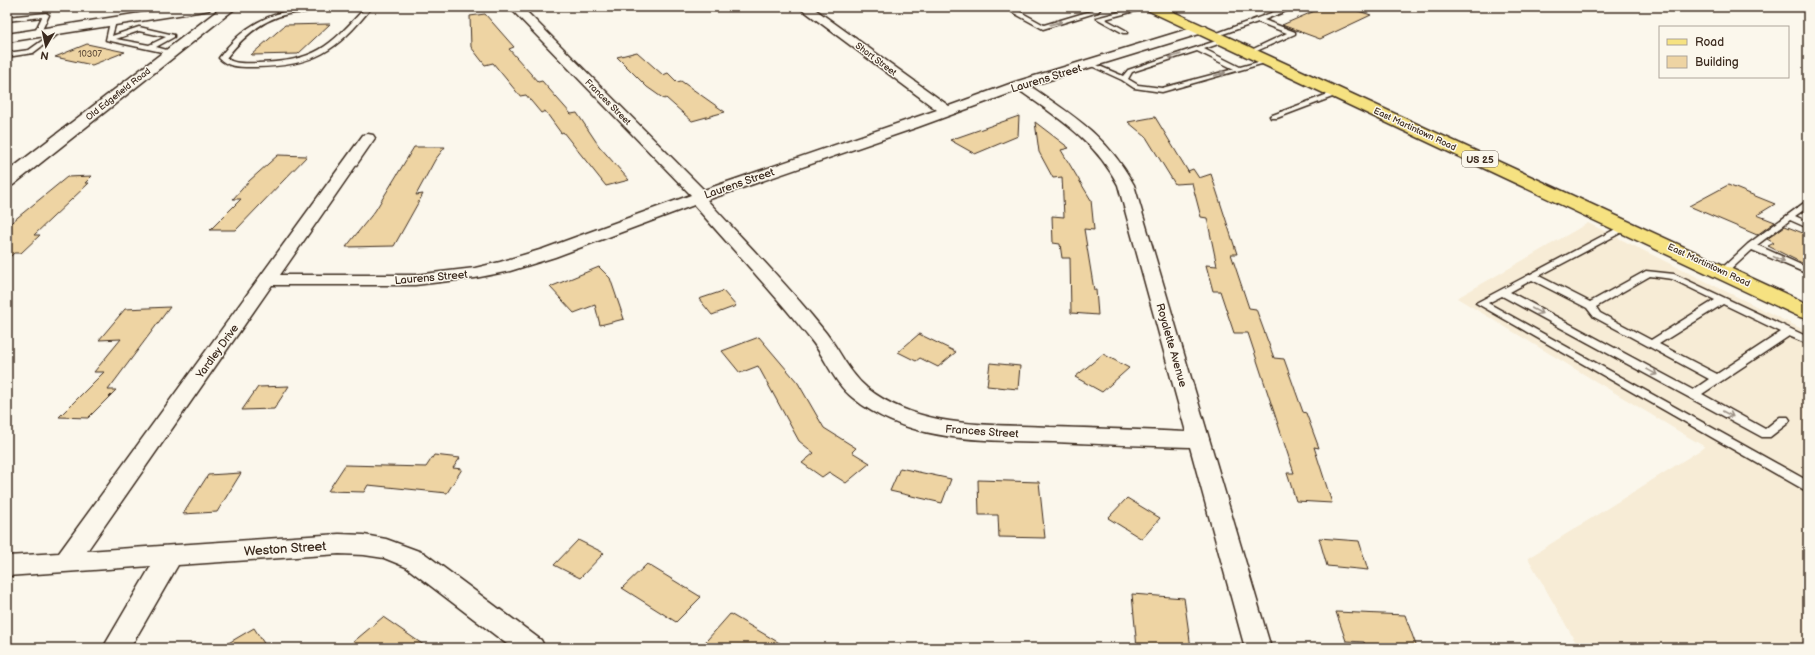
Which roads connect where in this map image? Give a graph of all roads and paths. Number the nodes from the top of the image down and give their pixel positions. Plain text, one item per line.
1 (204, 7) edge
2 (230, 7) edge
3 (318, 7) edge
4 (369, 7) edge
5 (519, 7) edge
6 (805, 7) edge
7 (1016, 7) edge
8 (1096, 7) edge
9 (1147, 7) edge
10 (1152, 7) edge
11 (1293, 7) edge
12 (167, 10) edge
13 (7, 19) edge
14 (1258, 20) junction
15 (112, 22) junction
16 (59, 31) junction
17 (1125, 32) dead end
18 (37, 34) junction
19 (1214, 35) junction
20 (7, 38) edge
21 (108, 39) junction
22 (130, 39) dead end
23 (122, 42) junction
24 (142, 42) dead end
25 (135, 45) junction
26 (149, 48) junction
27 (1198, 49) junction
28 (171, 52) junction
29 (1250, 52) junction
30 (7, 55) edge
31 (1269, 61) junction
32 (1090, 64) junction
33 (1240, 69) junction
34 (1124, 79) junction
35 (1020, 85) junction
36 (1339, 93) junction
37 (947, 111) junction
38 (1274, 116) dead end
39 (368, 138) dead end
40 (23, 169) junction
41 (7, 170) edge
42 (7, 181) edge
43 (698, 197) junction
44 (1808, 203) edge
45 (1789, 217) junction
46 (1806, 225) edge
47 (1625, 226) junction
48 (1751, 246) junction
49 (1808, 271) edge
50 (1723, 272) junction
51 (1532, 276) junction
52 (268, 280) junction
53 (1503, 292) junction
54 (1723, 300) junction
55 (1590, 306) junction
56 (1808, 312) edge
57 (1788, 332) junction
58 (1808, 341) edge
59 (1651, 344) junction
60 (1717, 379) junction
61 (1693, 395) junction
62 (1784, 420) dead end
63 (1200, 440) junction
64 (1808, 487) edge
65 (170, 556) junction
66 (65, 563) junction
67 (7, 566) edge
68 (116, 648) edge
69 (532, 648) edge
70 (1258, 648) edge

1 - 12 street
2 - 28 street, Old Edgefield Road
3 - 4 lane
5 - 43 street, Frances Street
6 - 37 street, Short Street
7 -> 8 lane
9 - 17 lane
10 - 19 main road, East Martintown Road / US 25
11 - 14 lane
12 - 15 street
13 - 18 lane
14 - 19 lane
14 - 29 lane
15 - 16 street
15 - 21 lane
16 - 18 street
16 - 30 lane
18 - 20 street
19 - 27 lane
19 - 29 main road, East Martintown Road / US 25
19 - 32 street, Laurens Street
21 - 23 lane
21 - 26 lane
22 - 23 lane
23 - 25 lane
24 - 25 lane
25 - 26 lane
26 - 28 lane
27 - 33 lane
27 -> 34 lane
28 - 40 street, Old Edgefield Road
29 - 31 main road, East Martintown Road / US 25
31 - 33 lane
31 - 36 main road, East Martintown Road / US 25
32 - 34 lane
32 - 35 street, Laurens Street
34 -> 33 lane
35 - 37 street, Laurens Street
35 - 63 street, Royalette Avenue
36 - 38 lane
36 - 47 main road, East Martintown Road / US 25
37 - 43 street, Laurens Street
39 - 52 street, Yardley Drive
40 - 41 lane
40 - 42 street, Old Edgefield Road
43 - 52 street, Laurens Street
43 - 63 street, Frances Street
44 - 45 lane
45 - 46 lane
45 - 48 lane
47 - 50 main road, East Martintown Road / US 25
47 - 51 lane
48 -> 49 lane
48 - 50 lane
50 - 56 main road, East Martintown Road / US 25
51 - 53 lane
51 - 55 lane
52 - 66 street, Yardley Drive
53 -> 61 lane
53 - 64 lane
54 - 55 lane
54 - 57 lane
54 - 59 lane
55 - 59 lane
57 - 58 lane
57 - 60 lane
59 - 60 lane
60 - 61 lane
61 -> 62 lane
63 - 70 street, Royalette Avenue
65 - 66 street, Weston Street
65 - 68 street
65 - 69 street, Weston Street
66 - 67 street, Weston Street

